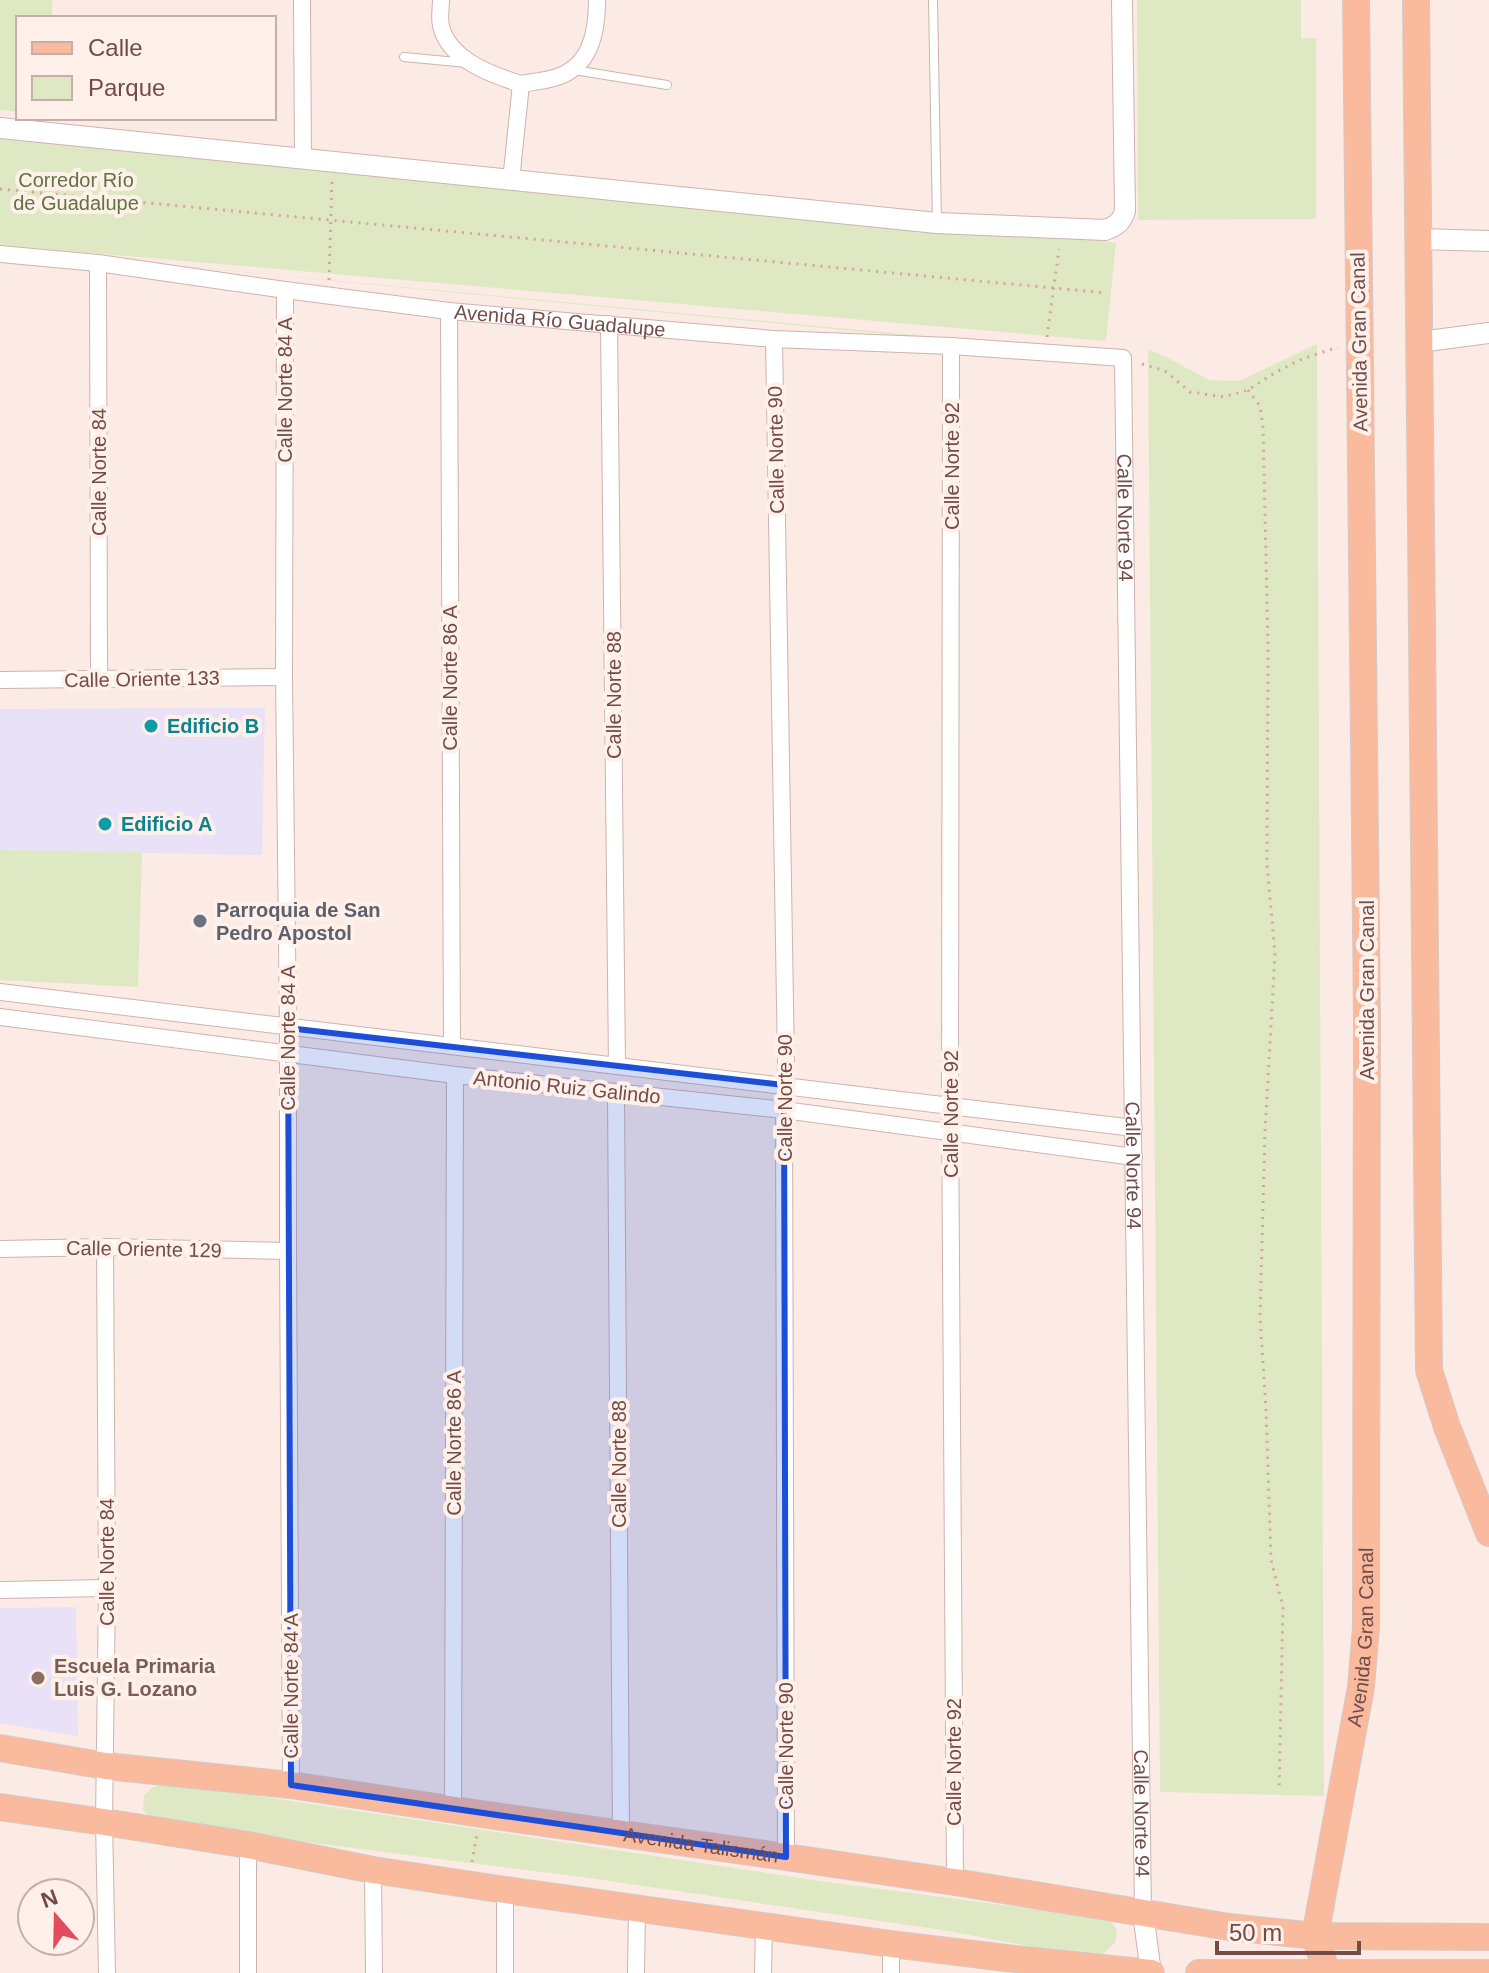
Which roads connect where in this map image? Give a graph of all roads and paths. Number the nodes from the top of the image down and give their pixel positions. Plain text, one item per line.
1 (302, 0) edge
2 (441, 0) edge
3 (597, 0) edge
4 (933, 0) edge
5 (1122, 0) edge
6 (1356, 0) edge
7 (1416, 0) edge
8 (404, 57) dead end
9 (472, 64) junction
10 (573, 70) junction
11 (521, 84) junction
12 (667, 85) dead end
13 (0, 128) edge
14 (303, 160) junction
15 (333, 162) junction
16 (511, 181) junction
17 (0, 189) edge
18 (331, 220) junction
19 (937, 223) junction
20 (1061, 230) junction
21 (1418, 239) junction
22 (1489, 241) edge
23 (0, 254) edge
24 (98, 263) junction
25 (1054, 288) junction
26 (285, 290) junction
27 (1106, 293) dead end
28 (329, 296) junction
29 (449, 311) junction
30 (609, 324) junction
31 (1489, 333) edge
32 (774, 339) junction
33 (1420, 342) junction
34 (1358, 343) junction
35 (951, 346) junction
36 (1044, 352) junction
37 (1123, 358) junction
38 (1248, 390) junction
39 (284, 677) junction
40 (0, 680) edge
41 (99, 680) junction
42 (0, 992) edge
43 (0, 1017) edge
44 (288, 1028) junction
45 (452, 1046) junction
46 (288, 1054) junction
47 (617, 1066) junction
48 (455, 1075) junction
49 (784, 1085) junction
50 (616, 1093) junction
51 (950, 1107) junction
52 (784, 1110) junction
53 (1134, 1128) junction
54 (950, 1131) junction
55 (1134, 1157) junction
56 (105, 1247) junction
57 (0, 1249) edge
58 (288, 1251) junction
59 (1489, 1533) edge
60 (107, 1588) junction
61 (0, 1590) edge
62 (0, 1748) edge
63 (106, 1766) junction
64 (291, 1785) junction
65 (1279, 1790) dead end
66 (0, 1807) edge
67 (453, 1810) junction
68 (481, 1814) junction
69 (104, 1822) junction
70 (621, 1835) junction
71 (248, 1845) junction
72 (786, 1857) junction
73 (373, 1870) junction
74 (955, 1882) junction
75 (468, 1883) junction
76 (505, 1890) junction
77 (637, 1908) junction
78 (1143, 1913) junction
79 (764, 1927) junction
80 (1315, 1936) junction
81 (1489, 1937) edge
82 (891, 1944) junction
83 (1006, 1966) edge
84 (1403, 1972) edge
85 (107, 1973) edge
86 (248, 1973) edge
87 (374, 1973) edge
88 (505, 1973) edge
89 (636, 1973) edge
90 (763, 1973) edge
91 (891, 1973) edge
92 (1151, 1973) edge
93 (1199, 1973) edge
94 (1326, 1973) edge
95 (1489, 1973) edge

1 - 14 street
2 - 9 street
3 - 10 street
4 - 19 lane
5 - 20 street
6 - 34 main road, Avenida Gran Canal
7 - 21 main road
8 - 9 lane
9 - 11 street
10 - 11 street
10 - 12 lane
11 - 16 street
13 - 14 street
14 - 15 street
15 - 16 street
15 - 18 path
16 - 19 street
17 - 18 path
18 - 25 path
18 - 28 path
19 - 20 street
20 - 25 path
21 - 22 street
21 - 33 main road
23 - 24 street, Avenida Río Guadalupe
24 - 26 street, Avenida Río Guadalupe
24 - 41 street, Calle Norte 84
25 - 27 path
25 - 36 path
26 - 28 street, Avenida Río Guadalupe
26 - 39 street, Calle Norte 84 A
28 - 29 street, Avenida Río Guadalupe
29 - 30 street, Avenida Río Guadalupe
29 - 45 street, Calle Norte 86 A
30 - 32 street, Avenida Río Guadalupe
30 - 47 street, Calle Norte 88
31 - 33 street
32 - 35 street, Avenida Río Guadalupe
32 - 49 street, Calle Norte 90
33 - 59 main road
34 - 38 path
34 - 80 main road, Avenida Gran Canal
35 - 36 street, Avenida Río Guadalupe
35 - 51 street, Calle Norte 92
36 - 37 street, Avenida Río Guadalupe
37 - 38 path
37 - 53 street, Calle Norte 94
38 - 65 path
39 - 41 street, Calle Oriente 133
39 - 44 street, Calle Norte 84 A
40 - 41 street, Calle Oriente 133
42 - 44 street, Antonio Ruiz Galindo
43 - 46 street, Antonio Ruiz Galindo
44 - 45 street, Antonio Ruiz Galindo
44 - 46 street, Calle Norte 84 A
45 - 47 street, Antonio Ruiz Galindo
46 - 48 street, Antonio Ruiz Galindo
46 - 58 street, Calle Norte 84 A
47 - 49 street, Antonio Ruiz Galindo
48 - 50 street, Antonio Ruiz Galindo
48 - 67 street, Calle Norte 86 A
49 - 51 street, Antonio Ruiz Galindo
49 - 52 street, Calle Norte 90
50 - 52 street, Antonio Ruiz Galindo
50 - 70 street, Calle Norte 88
51 - 53 street, Antonio Ruiz Galindo
51 - 54 street, Calle Norte 92
52 - 54 street, Antonio Ruiz Galindo
52 - 72 street, Calle Norte 90
53 - 55 street, Calle Norte 94
54 - 55 street, Antonio Ruiz Galindo
54 - 74 street, Calle Norte 92
55 - 78 street, Calle Norte 94
56 - 57 street, Calle Oriente 129
56 - 58 street, Calle Oriente 129
56 - 60 street, Calle Norte 84
58 - 64 street, Calle Norte 84 A
60 - 61 street
60 - 63 street, Calle Norte 84
62 - 63 main road, Avenida Talismán
63 - 64 main road, Avenida Talismán
63 - 69 street, Calle Norte 84
64 - 67 main road, Avenida Talismán
66 - 69 main road
67 - 68 main road, Avenida Talismán
68 - 70 main road, Avenida Talismán
68 - 75 path
69 - 71 main road
69 - 85 street, Calle Norte 84
70 - 72 main road, Avenida Talismán
71 - 73 main road
71 - 86 street
72 - 74 main road, Avenida Talismán
73 - 75 main road
73 - 87 street
74 - 78 main road, Avenida Talismán
75 - 76 main road
76 - 77 main road
76 - 88 street
77 - 79 main road
77 - 89 street
78 - 80 main road, Avenida Talismán
78 - 92 street, Calle Norte 94
79 - 82 main road
79 - 90 street
80 - 81 main road, Avenida Talismán
80 - 94 main road, Avenida Gran Canal
82 - 83 main road
82 - 91 street
83 - 92 main road
84 - 94 main road
84 - 95 main road
93 - 94 main road

